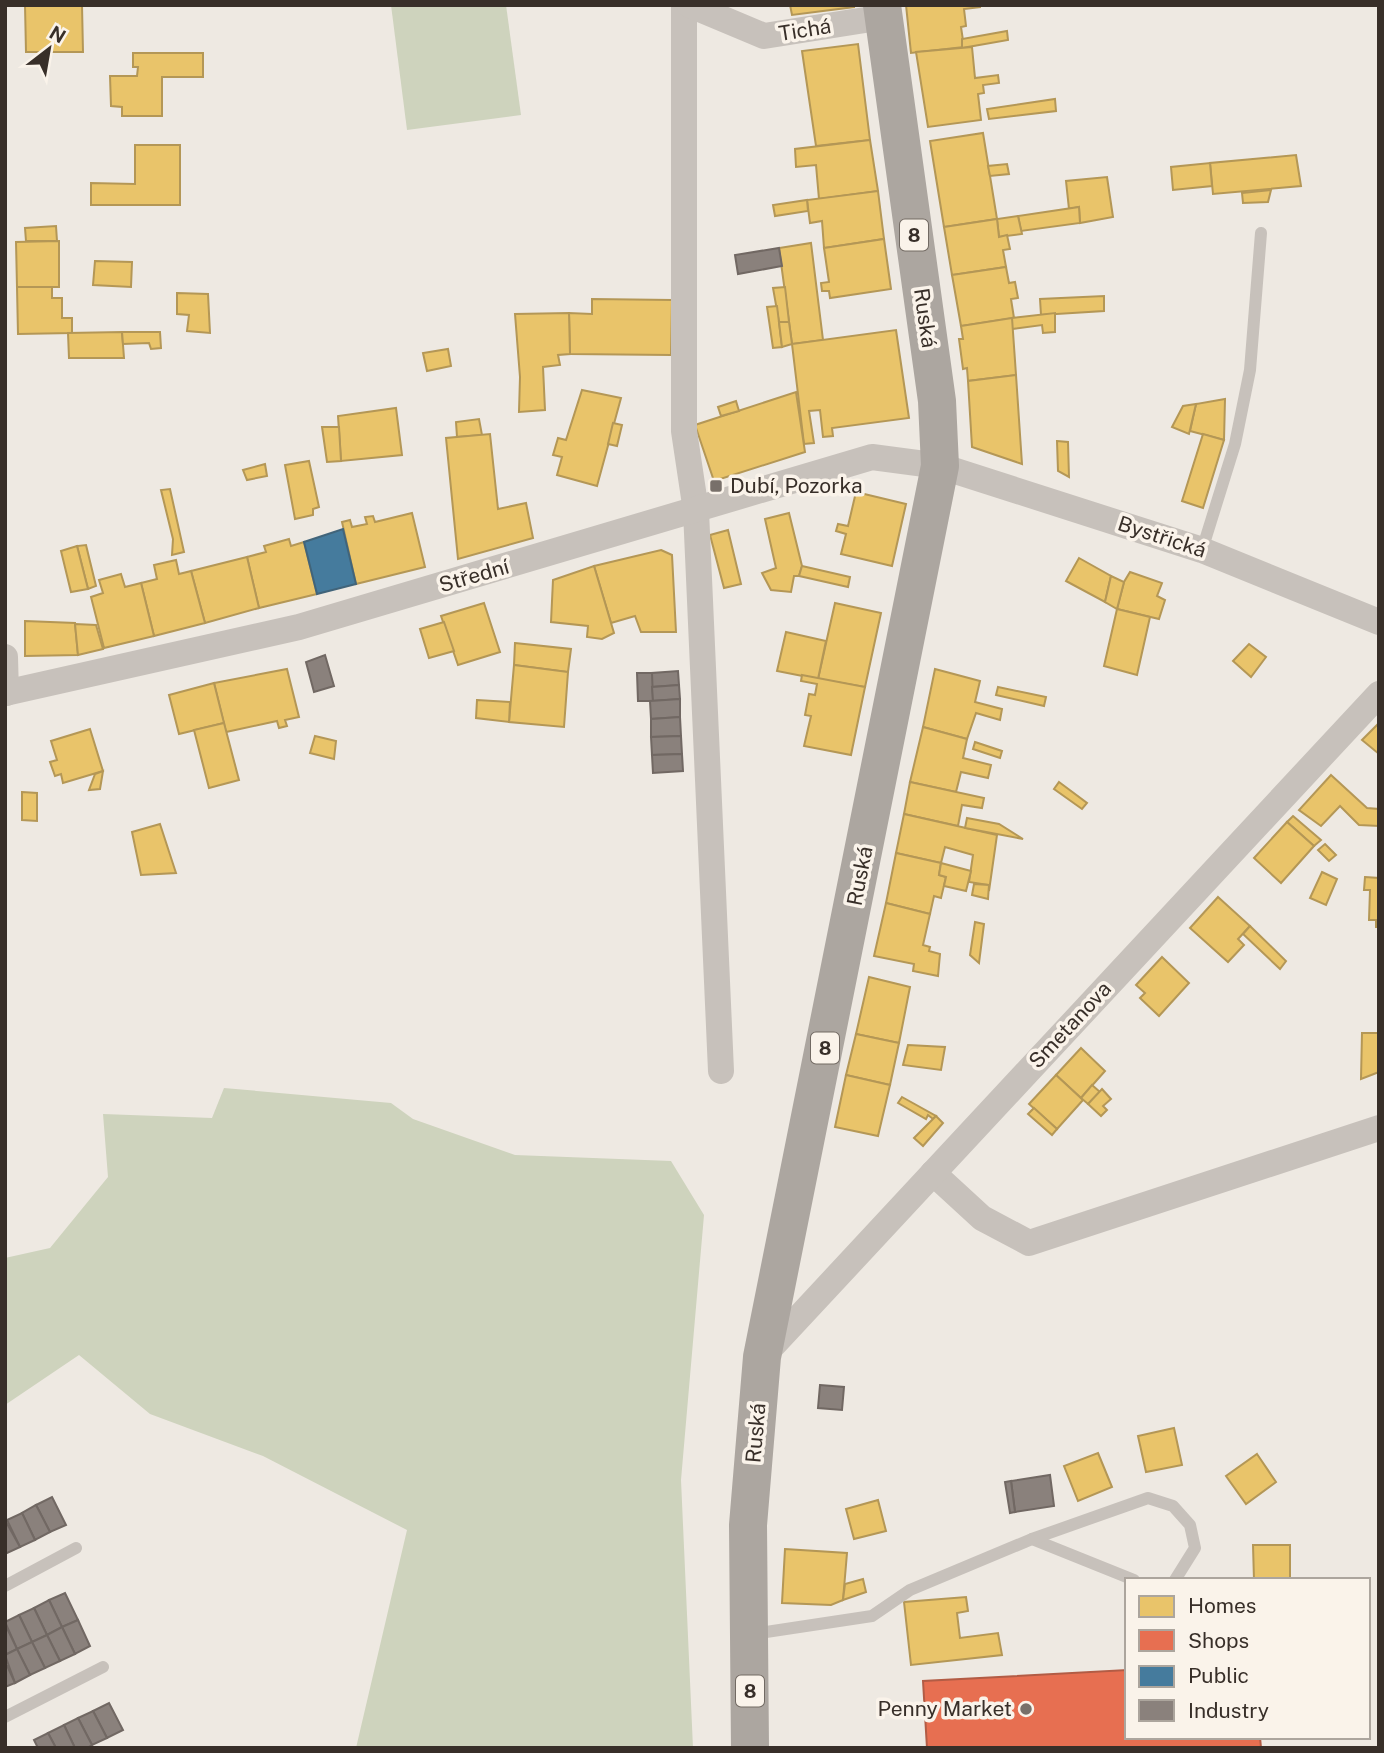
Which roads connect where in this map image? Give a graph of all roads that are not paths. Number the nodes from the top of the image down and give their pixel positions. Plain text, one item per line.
1 (684, 5) edge
2 (690, 5) edge
3 (883, 11) edge
4 (1261, 233) dead end
5 (940, 466) junction
6 (696, 511) junction
7 (1202, 550) junction
8 (1379, 622) edge
9 (5, 657) edge
10 (6, 693) edge
11 (1379, 694) edge
12 (721, 1071) dead end
13 (1379, 1128) edge
14 (933, 1173) junction
15 (762, 1357) junction
16 (1032, 1539) junction
17 (76, 1548) dead end
18 (1129, 1578) edge
19 (1176, 1578) edge
20 (5, 1586) edge
21 (749, 1635) junction
22 (103, 1667) dead end
23 (5, 1717) edge
24 (750, 1748) edge

1 - 6 street
2 - 3 street, Tichá
3 - 5 main road, Ruská / 8
4 - 7 lane
5 - 6 street, Střední
5 - 7 street, Bystřická
5 - 15 main road, Ruská / 8
6 - 10 street, Střední
6 - 12 street
7 - 8 street, Bystřická
9 - 10 street
11 - 14 street, Smetanova
13 - 14 street
14 - 15 street, Smetanova
15 - 21 main road, Ruská / 8
16 - 18 lane
16 - 19 lane
16 - 21 lane
17 - 20 lane
21 - 24 main road, Ruská / 8
22 - 23 lane

